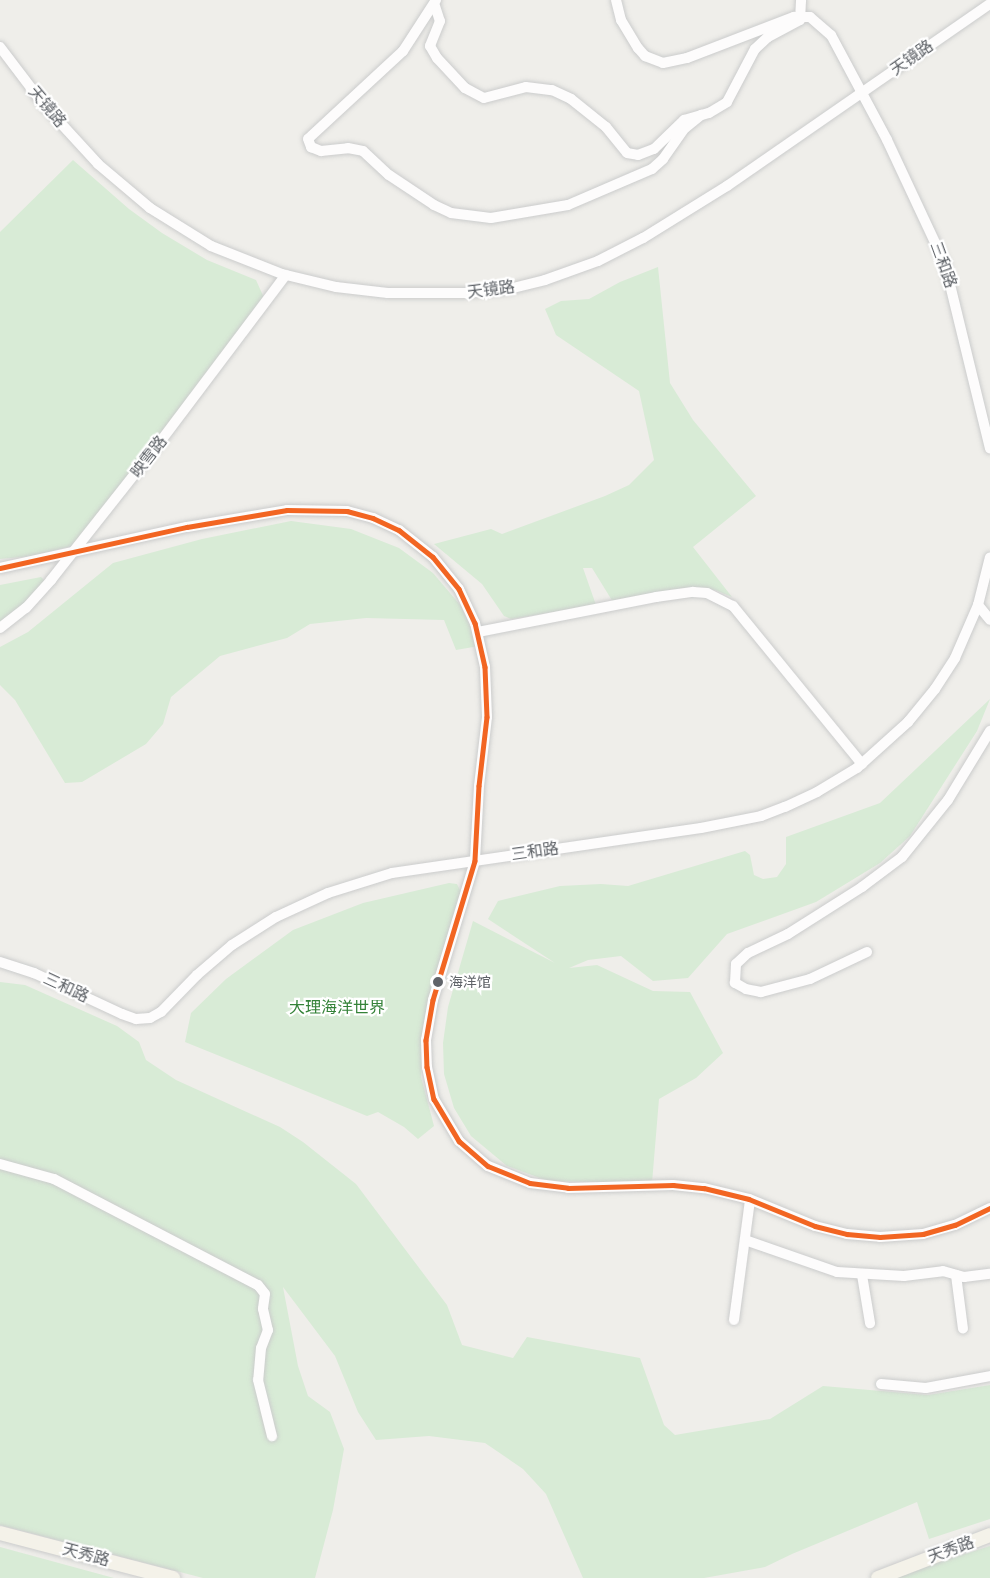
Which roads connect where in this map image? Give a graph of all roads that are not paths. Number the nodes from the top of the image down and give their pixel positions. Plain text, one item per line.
1 (616, 0) edge
2 (801, 0) edge
3 (435, 3) edge
4 (990, 4) edge
5 (802, 16) junction
6 (0, 47) edge
7 (861, 93) junction
8 (701, 115) junction
9 (286, 275) junction
10 (990, 449) edge
11 (71, 554) junction
12 (990, 556) edge
13 (0, 568) edge
14 (978, 605) junction
15 (990, 620) edge
16 (0, 628) edge
17 (478, 632) junction
18 (990, 731) edge
19 (862, 764) junction
20 (476, 861) junction
21 (867, 952) dead end
22 (0, 962) edge
23 (0, 1164) edge
24 (750, 1200) junction
25 (990, 1208) edge
26 (745, 1240) junction
27 (990, 1274) edge
28 (862, 1275) junction
29 (956, 1275) junction
30 (734, 1320) dead end
31 (870, 1323) dead end
32 (963, 1329) dead end
33 (990, 1376) edge
34 (881, 1384) dead end
35 (272, 1436) dead end
36 (0, 1533) edge
37 (990, 1535) edge
38 (173, 1578) edge
39 (878, 1578) edge

1 - 5 street
2 - 5 street
3 - 8 street
3 - 8 street
4 - 7 street, 天镜路
5 - 7 street, 三和路
5 - 8 street
6 - 9 street, 天镜路
7 - 9 street, 天镜路
7 - 10 street, 三和路
9 - 11 street, 映雪路
11 - 13 street
11 - 16 street, 映雪路
11 - 17 street
12 - 14 street, 三和路
14 - 15 street
14 - 19 street, 三和路
17 - 19 street
17 - 20 street
18 - 21 street
19 - 20 street, 三和路
20 - 22 street, 三和路
20 - 24 street
23 - 35 street
24 - 25 street
24 - 26 street
26 - 28 street
26 - 30 street
27 - 29 street
28 - 29 street
28 - 31 street
29 - 32 street
33 - 34 street
36 - 38 main road, 天秀路
37 - 39 main road, 天秀路

